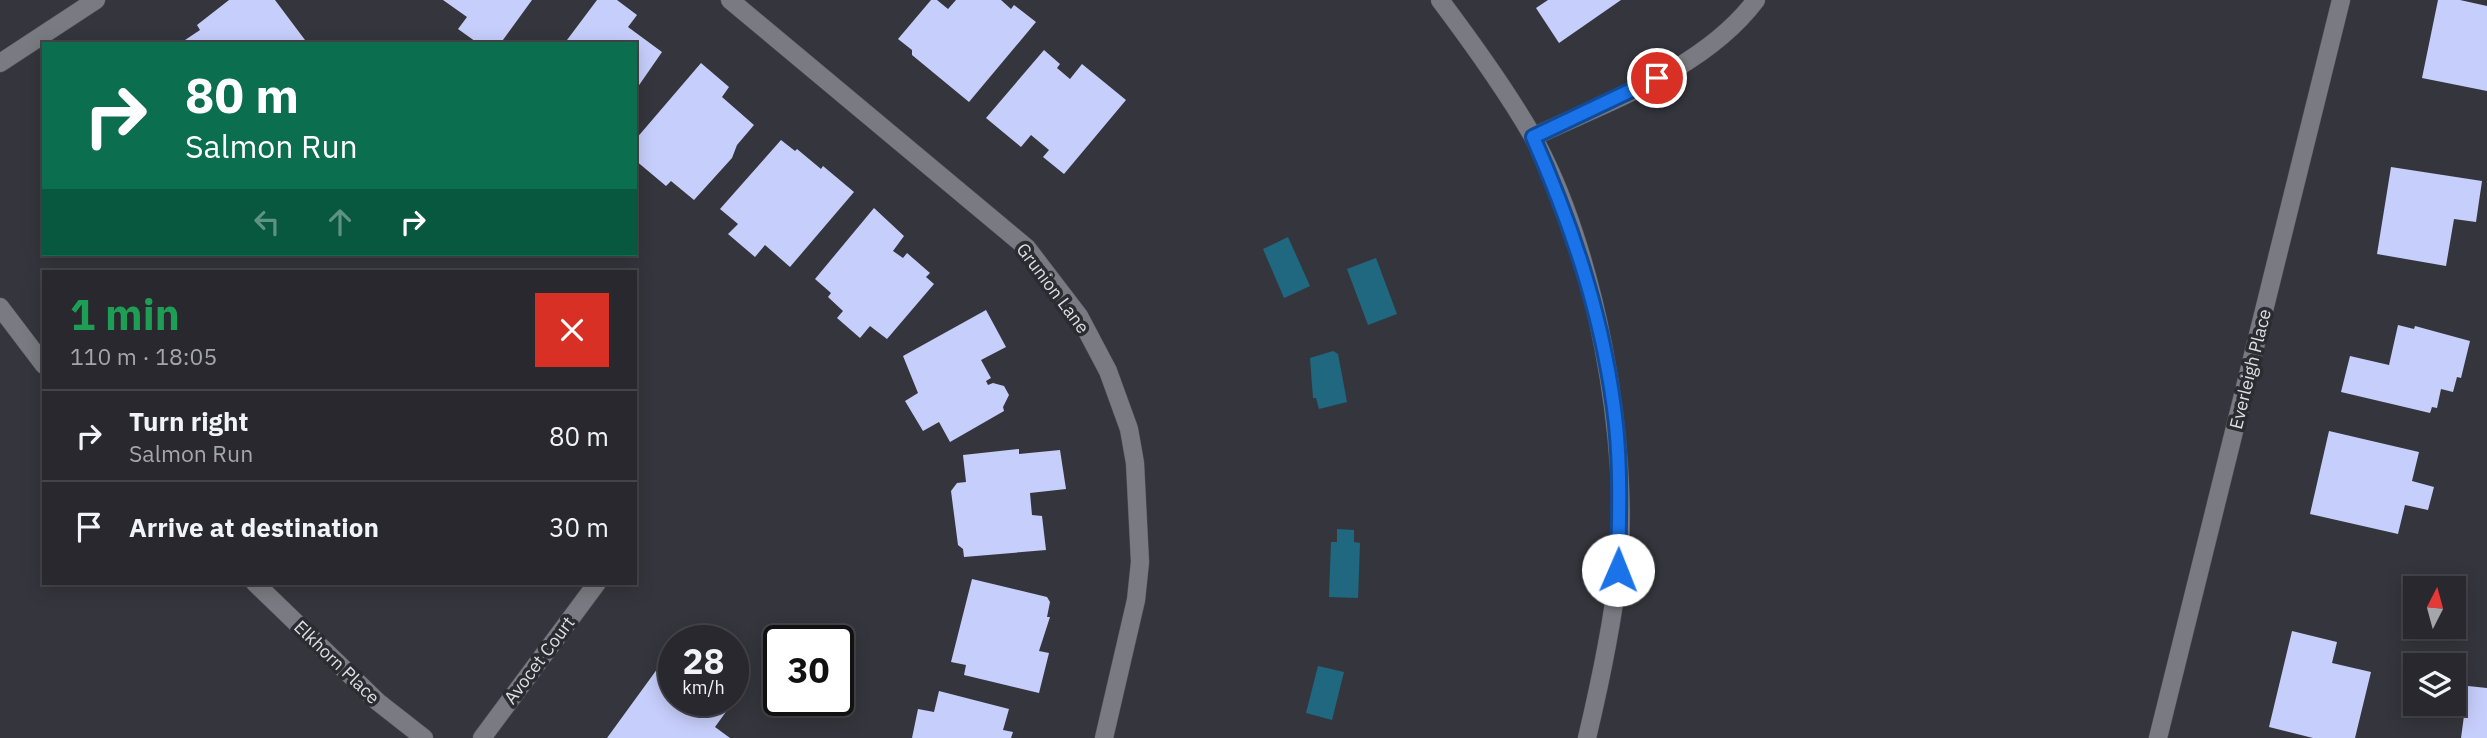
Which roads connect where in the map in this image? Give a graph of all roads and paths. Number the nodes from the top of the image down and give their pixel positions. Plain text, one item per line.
1 (96, 0) edge
2 (730, 0) edge
3 (1440, 0) edge
4 (1756, 0) edge
5 (2341, 0) edge
6 (0, 63) edge
7 (1533, 137) junction
8 (0, 307) edge
9 (42, 362) edge
10 (257, 585) edge
11 (596, 585) edge
12 (424, 738) edge
13 (482, 738) edge
14 (1104, 738) edge
15 (1587, 738) edge
16 (2158, 738) edge

1 - 6 street
2 - 14 street, Grunion Lane
3 - 7 street
4 - 7 street
5 - 16 street, Everleigh Place
7 - 15 street
8 - 9 street
10 - 12 street, Elkhorn Place
11 - 13 street, Avocet Court

